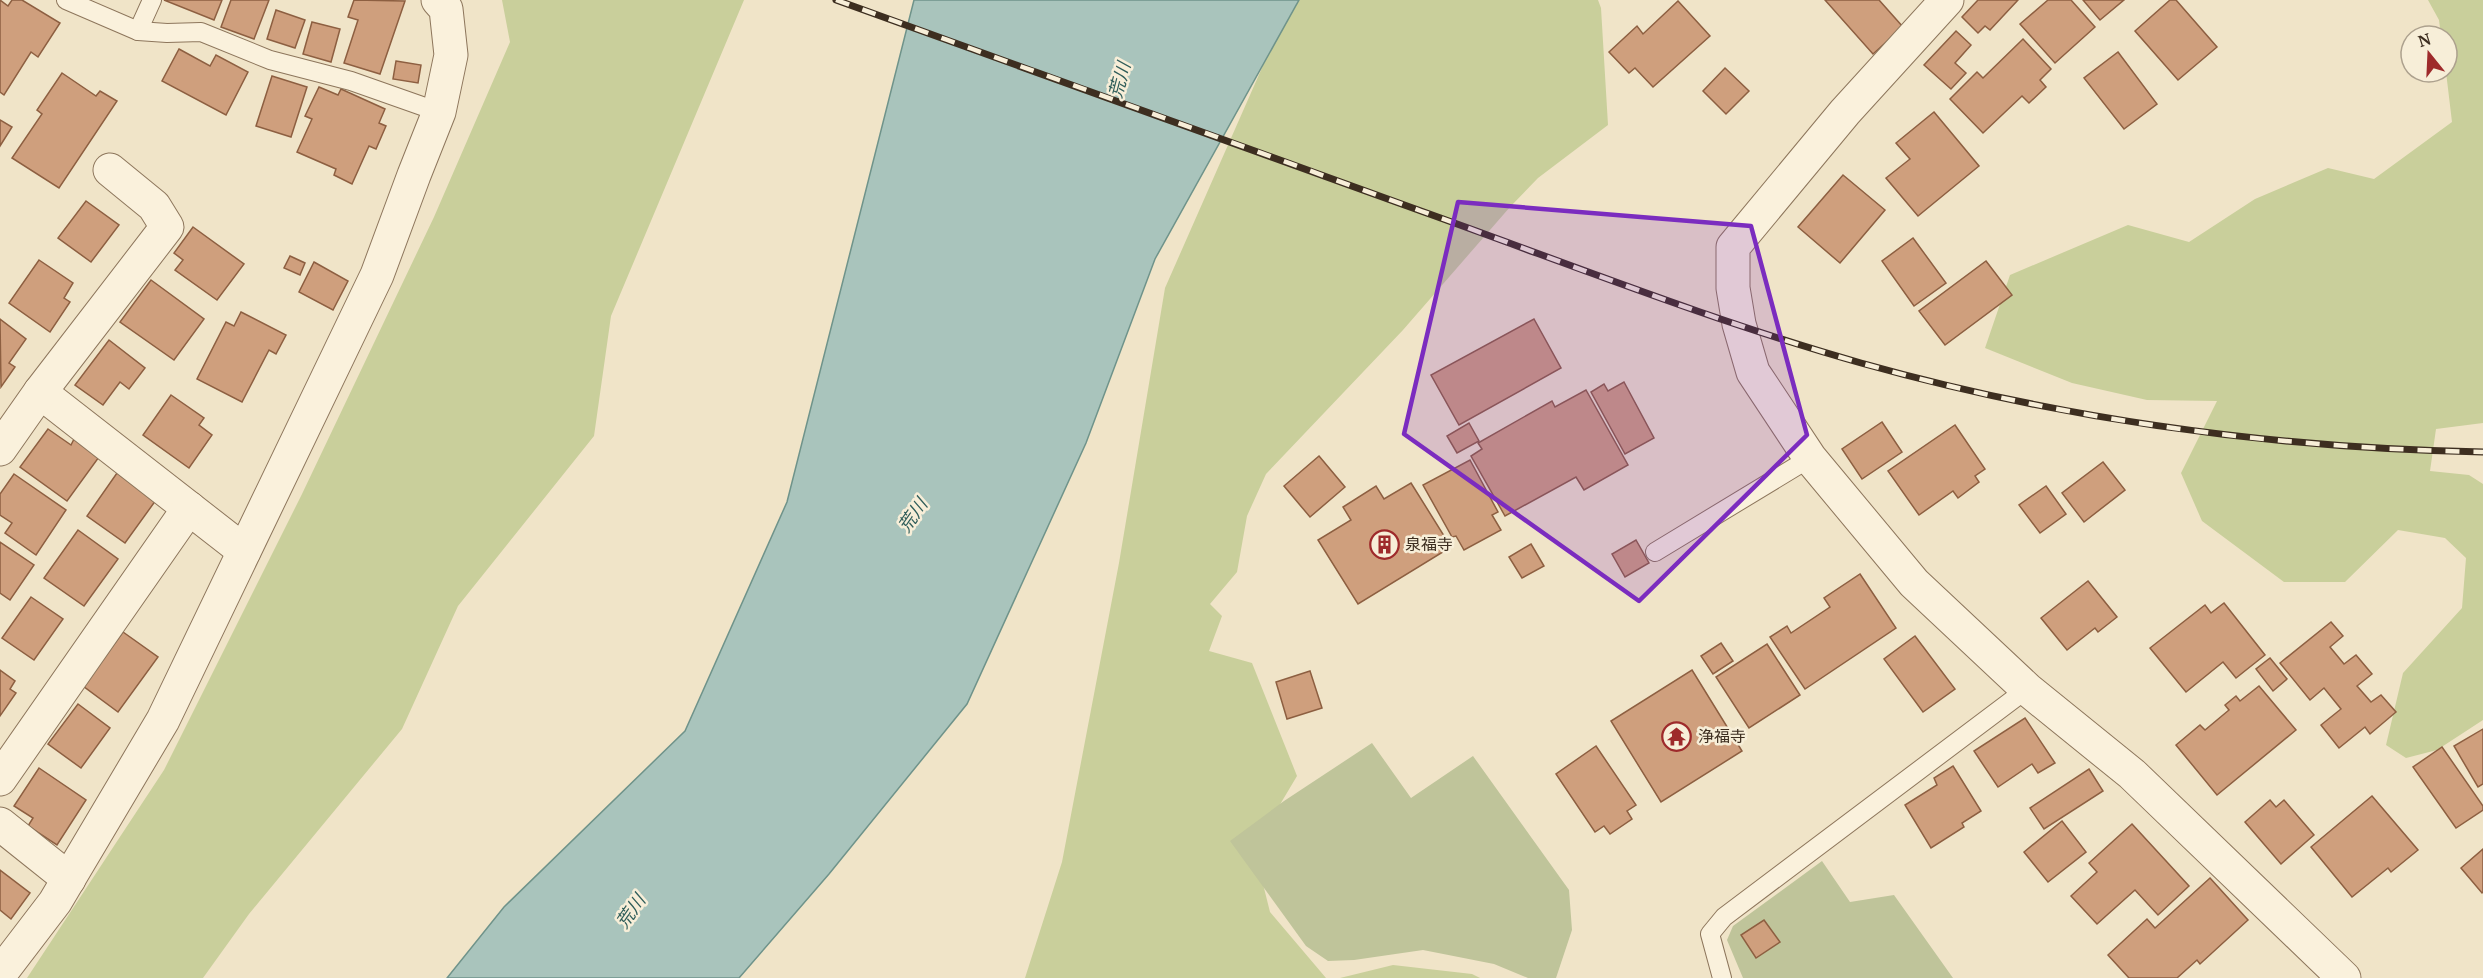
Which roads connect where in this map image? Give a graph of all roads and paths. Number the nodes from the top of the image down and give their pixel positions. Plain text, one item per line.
1 (66, 0) edge
2 (152, 0) edge
3 (438, 0) edge
4 (1947, 0) edge
5 (138, 30) junction
6 (439, 112) junction
7 (110, 170) dead end
8 (40, 392) junction
9 (0, 449) edge
10 (1810, 458) junction
11 (189, 508) junction
12 (244, 550) junction
13 (1655, 552) dead end
14 (2027, 689) junction
15 (0, 779) edge
16 (0, 824) edge
17 (69, 879) junction
18 (0, 974) edge
19 (1722, 978) edge
20 (2344, 978) edge

1 - 5 lane
2 - 5 lane
3 - 6 street
4 - 10 street
5 - 6 lane
6 - 12 street
7 - 8 street
8 - 9 street
8 - 11 street
10 - 13 lane
10 - 14 street
11 - 12 street
11 - 15 street
12 - 17 street
14 - 19 lane
14 - 20 street
16 - 17 street
17 - 18 street

